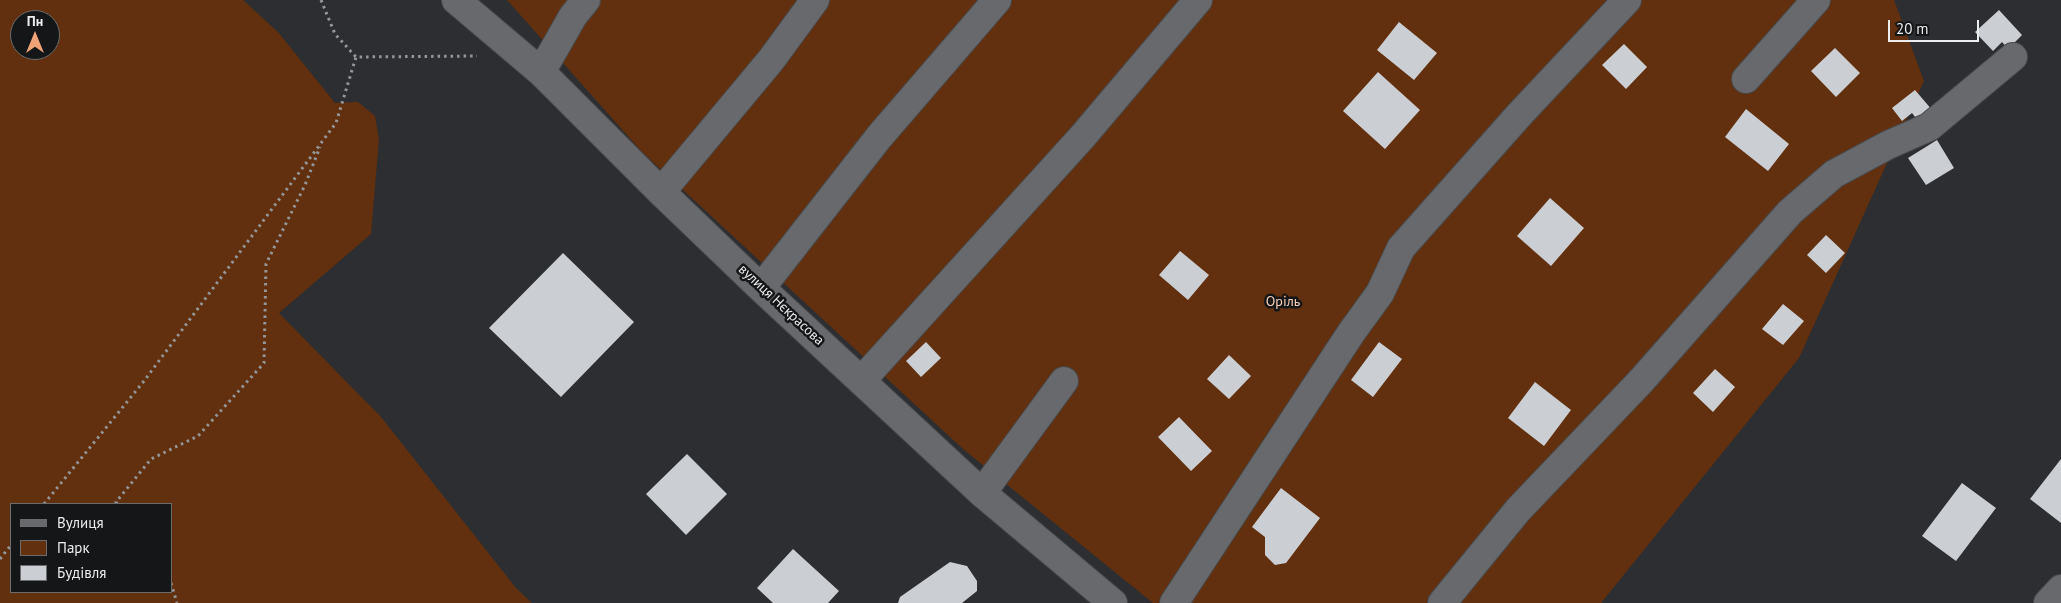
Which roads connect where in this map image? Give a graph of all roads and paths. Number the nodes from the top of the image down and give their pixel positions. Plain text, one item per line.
1 (322, 0) edge
2 (456, 0) edge
3 (586, 0) edge
4 (815, 0) edge
5 (997, 0) edge
6 (1198, 0) edge
7 (1627, 0) edge
8 (1816, 0) edge
9 (356, 57) junction
10 (2013, 57) dead end
11 (485, 58) dead end
12 (541, 72) junction
13 (1746, 79) dead end
14 (322, 141) junction
15 (662, 192) junction
16 (761, 288) junction
17 (861, 381) junction
18 (1064, 381) dead end
19 (982, 493) junction
20 (45, 503) edge
21 (117, 503) edge
22 (10, 546) edge
23 (0, 559) edge
24 (172, 586) edge
25 (2061, 590) edge
26 (177, 603) edge
27 (1113, 603) edge
28 (1174, 603) edge
29 (1442, 603) edge
30 (2048, 603) edge

1 - 9 path
2 - 12 street, вулиця Нєкрасова
3 - 12 street
4 - 15 street
5 - 16 street
6 - 17 street
7 - 28 street
8 - 13 street
9 - 11 path
9 - 14 path
10 - 29 street
12 - 15 street, вулиця Нєкрасова
14 - 20 path
14 - 21 path
15 - 16 street, вулиця Нєкрасова
16 - 17 street, вулиця Нєкрасова
17 - 19 street, вулиця Нєкрасова
18 - 19 street
19 - 27 street, вулиця Нєкрасова
22 - 23 path
24 - 26 path
25 - 30 street

